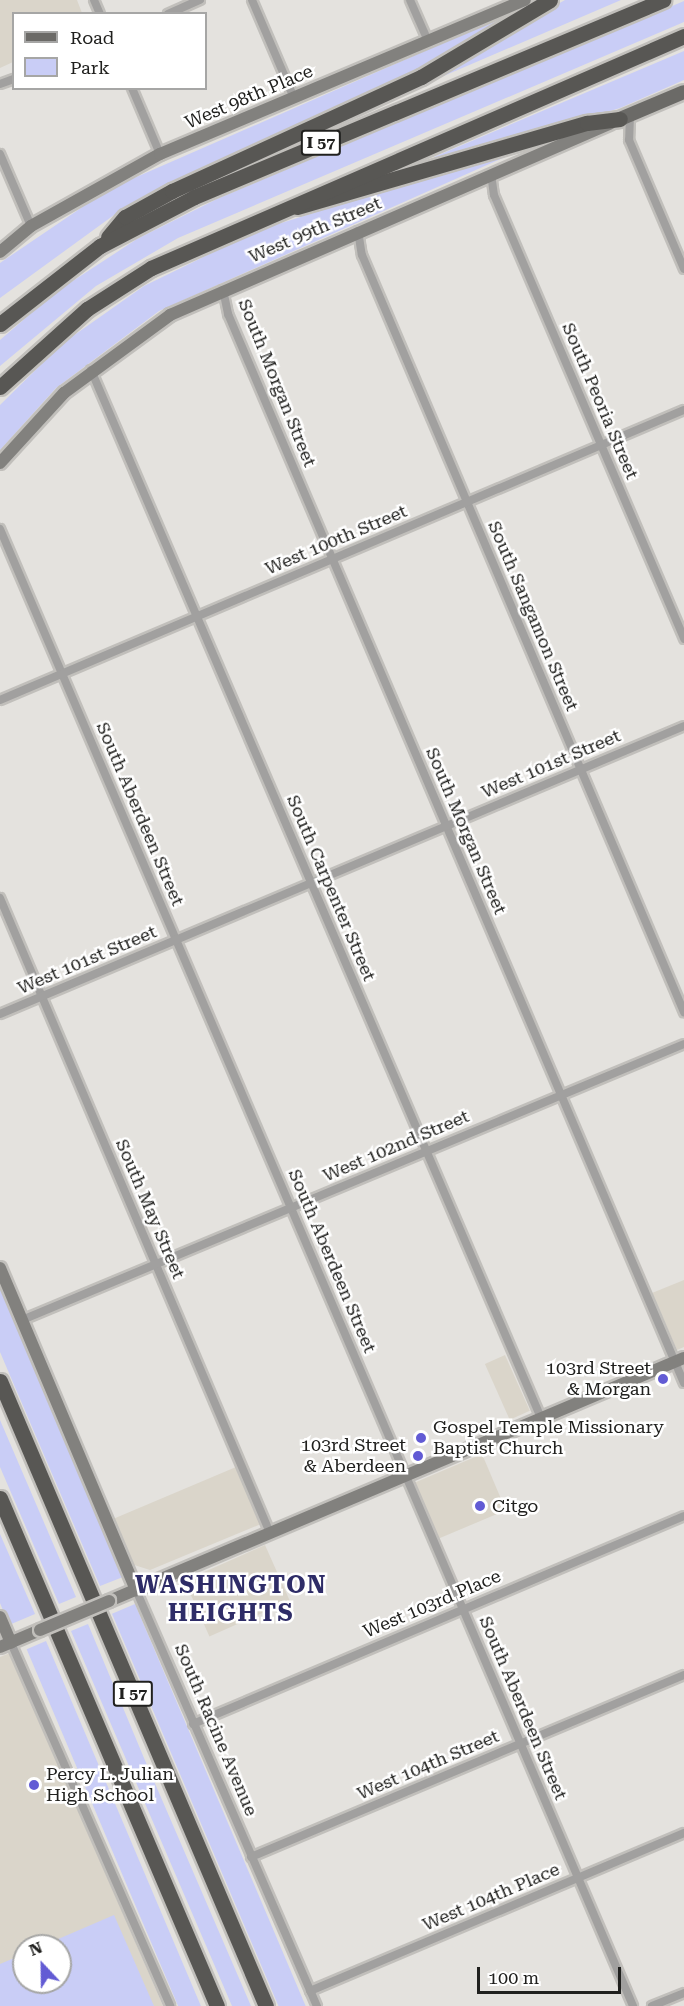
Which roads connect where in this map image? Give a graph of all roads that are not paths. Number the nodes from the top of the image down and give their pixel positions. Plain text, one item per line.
1 (200, 0) edge
2 (252, 0) edge
3 (410, 0) edge
4 (525, 0) edge
5 (550, 0) edge
6 (663, 0) edge
7 (173, 12) edge
8 (684, 36) edge
9 (428, 41) junction
10 (133, 90) edge
11 (684, 92) edge
12 (294, 98) junction
13 (625, 117) junction
14 (0, 154) edge
15 (160, 154) junction
16 (491, 174) junction
17 (268, 213) junction
18 (31, 226) junction
19 (358, 231) junction
20 (100, 246) junction
21 (0, 252) edge
22 (684, 269) edge
23 (223, 290) junction
24 (0, 324) edge
25 (91, 370) junction
26 (0, 387) edge
27 (684, 410) edge
28 (602, 445) junction
29 (0, 463) edge
30 (466, 503) junction
31 (0, 529) edge
32 (333, 560) junction
33 (198, 617) junction
34 (684, 639) edge
35 (62, 674) junction
36 (0, 700) edge
37 (684, 726) edge
38 (580, 770) junction
39 (447, 826) junction
40 (311, 883) junction
41 (0, 898) edge
42 (176, 940) junction
43 (42, 996) junction
44 (684, 1012) edge
45 (0, 1014) edge
46 (684, 1044) edge
47 (561, 1095) junction
48 (426, 1152) junction
49 (291, 1208) junction
50 (156, 1264) junction
51 (0, 1268) edge
52 (22, 1320) junction
53 (680, 1360) edge
54 (0, 1381) edge
55 (684, 1383) edge
56 (541, 1418) junction
57 (406, 1475) junction
58 (0, 1498) edge
59 (684, 1516) edge
60 (270, 1533) junction
61 (136, 1590) junction
62 (463, 1609) junction
63 (0, 1617) edge
64 (5, 1645) edge
65 (684, 1676) edge
66 (193, 1724) junction
67 (521, 1744) junction
68 (684, 1833) edge
69 (251, 1857) junction
70 (579, 1879) junction
71 (310, 1991) junction
72 (684, 1993) edge
73 (170, 2006) edge
74 (217, 2006) edge
75 (266, 2006) edge
76 (317, 2006) edge
77 (633, 2006) edge
78 (652, 2006) edge

1 - 7 street
2 - 12 street
3 - 9 street
4 - 9 street, West 98th Place
5 - 20 highway
6 - 20 highway, I 57
8 - 17 highway, I 57
9 - 12 street, West 98th Place
10 - 15 street
11 - 13 main road, West 99th Street
12 - 15 street, West 98th Place
13 - 16 street, West 99th Street
13 - 17 highway
13 - 22 street
14 - 18 street
15 - 18 street, West 98th Place
16 - 19 street, West 99th Street
16 - 28 street, South Peoria Street
17 - 26 highway, I 57
18 - 21 street, West 98th Place
19 - 23 street, West 99th Street
19 - 30 street, South Sangamon Street
20 - 24 highway, I 57
23 - 25 street, West 99th Street
23 - 32 street, South Morgan Street
25 - 29 street, West 99th Street
25 - 33 street, South Carpenter Street
27 - 28 street, West 100th Street
28 - 30 street, West 100th Street
28 - 34 street, South Peoria Street
30 - 32 street, West 100th Street
30 - 38 street, South Sangamon Street
31 - 35 street, South Aberdeen Street
32 - 33 street, West 100th Street
32 - 39 street, South Morgan Street
33 - 35 street, West 100th Street
33 - 40 street, South Carpenter Street
35 - 36 street, West 100th Street
35 - 42 street, South Aberdeen Street
37 - 38 street, West 101st Street
38 - 39 street, West 101st Street
38 - 44 street, South Sangamon Street
39 - 40 street, West 101st Street
39 - 47 street, South Morgan Street
40 - 42 street, West 101st Street
40 - 48 street, South Carpenter Street
41 - 43 street, South May Street
42 - 43 street, West 101st Street
42 - 49 street, South Aberdeen Street
43 - 45 street, West 101st Street
43 - 50 street, South May Street
46 - 47 street, West 102nd Street
47 - 48 street, West 102nd Street
47 - 53 street, South Morgan Street
48 - 49 street, West 102nd Street
48 - 56 street, South Carpenter Street
49 - 50 street, West 102nd Street
49 - 57 street, South Aberdeen Street
50 - 52 street, West 102nd Street
50 - 60 street, South May Street
51 - 52 street, South Racine Avenue
52 - 61 street, South Racine Avenue
53 - 55 street, South Morgan Street
53 - 56 street
54 - 75 highway, I 57
56 - 57 street
57 - 60 street
57 - 62 street, South Aberdeen Street
58 - 74 highway, I 57
59 - 62 street, West 103rd Place
60 - 61 street
61 - 64 street, bridge
61 - 66 street, South Racine Avenue
62 - 66 street, West 103rd Place
62 - 67 street, South Aberdeen Street
63 - 64 street
64 - 73 street
65 - 67 street, West 104th Street
66 - 69 street, South Racine Avenue
67 - 69 street, West 104th Street
67 - 70 street, South Aberdeen Street
68 - 70 street, West 104th Place
69 - 71 street, South Racine Avenue
70 - 71 street, West 104th Place
70 - 77 street, South Aberdeen Street
71 - 76 street, South Racine Avenue
72 - 78 street

